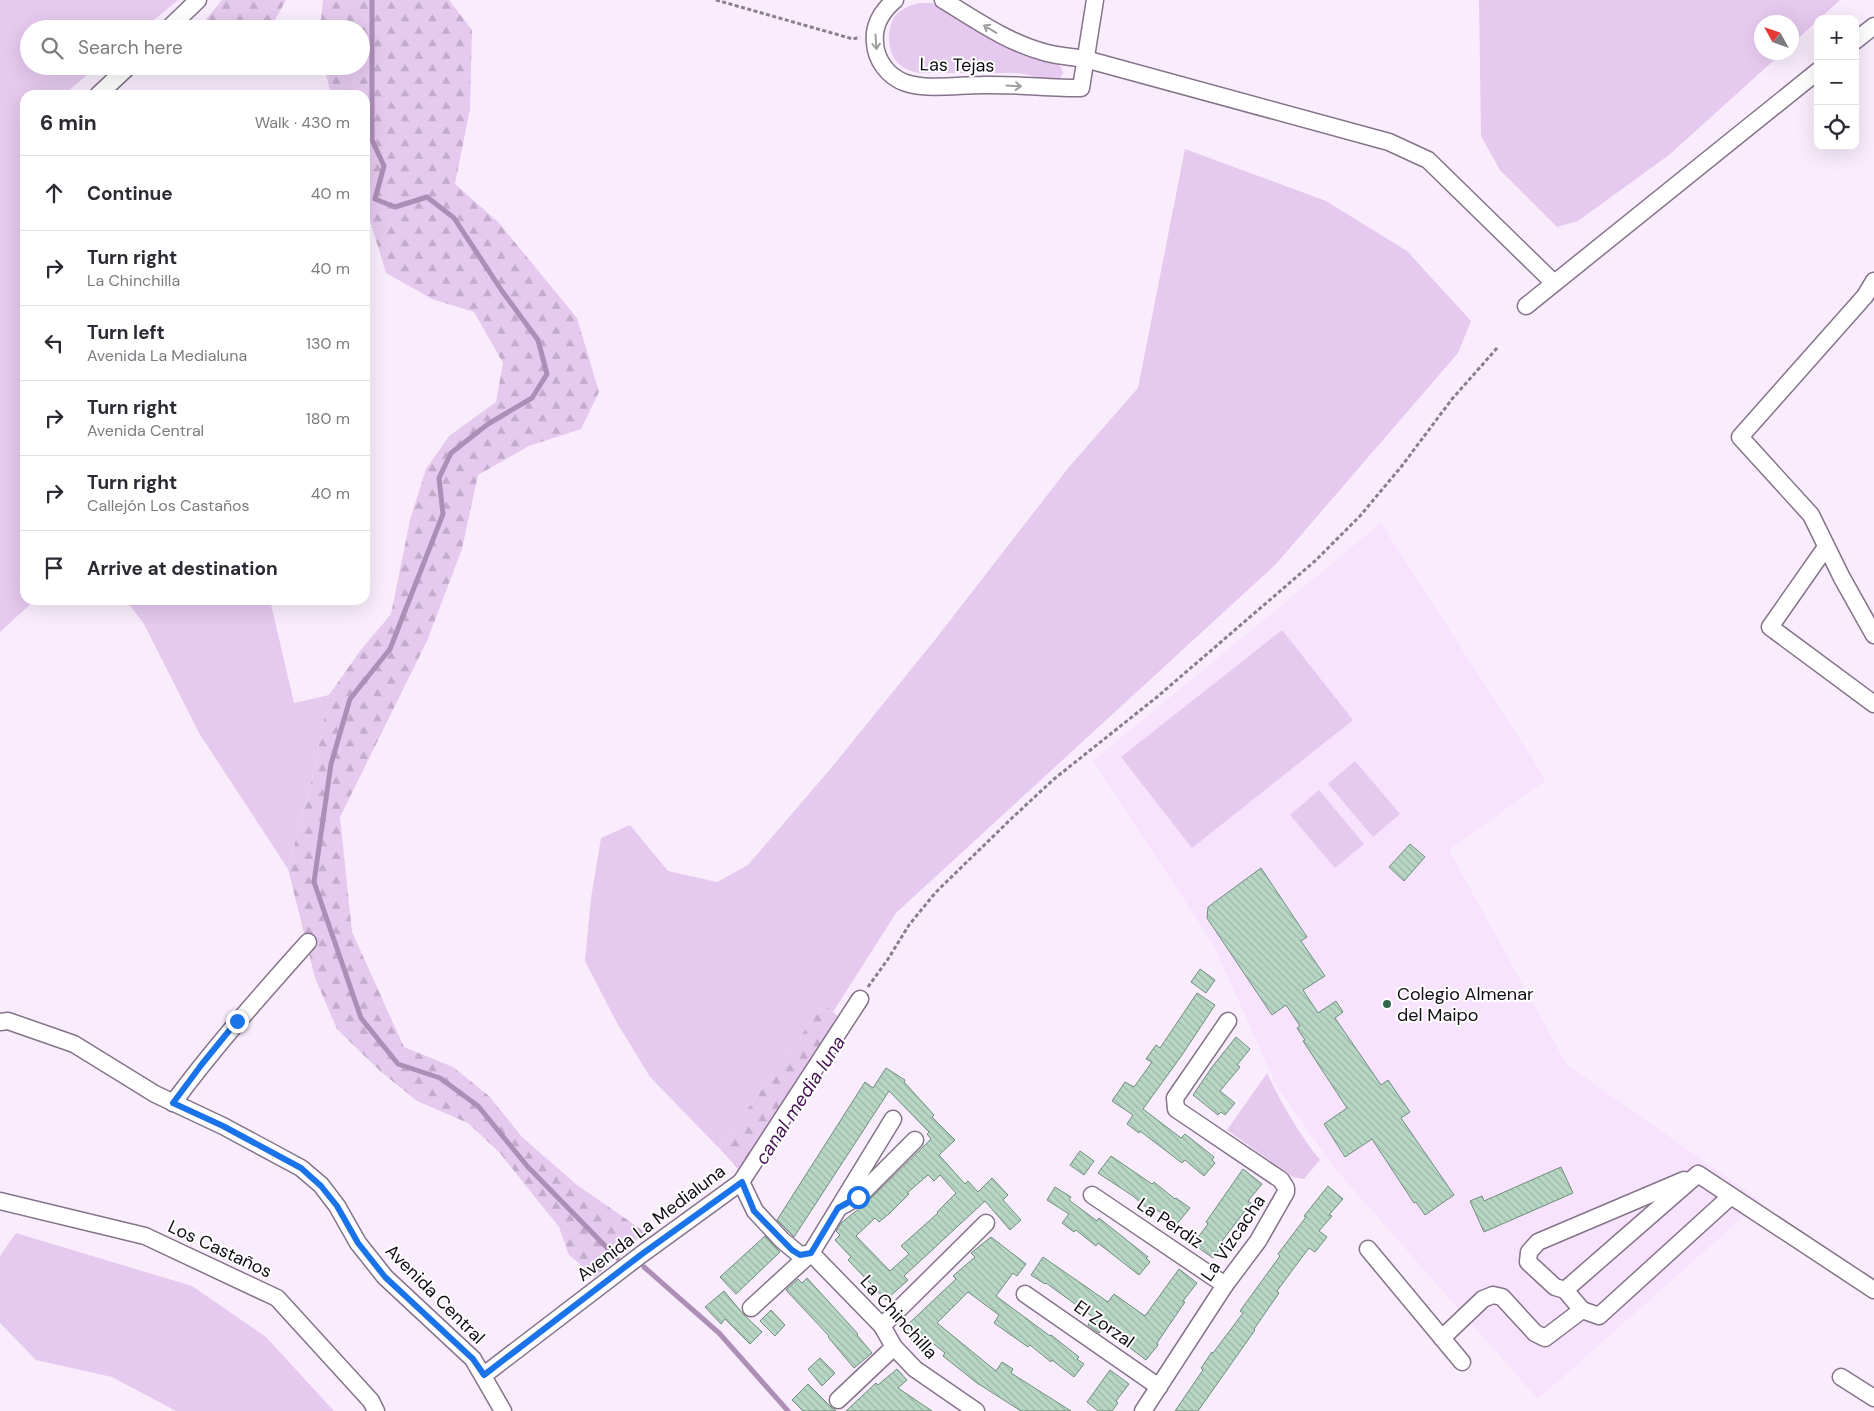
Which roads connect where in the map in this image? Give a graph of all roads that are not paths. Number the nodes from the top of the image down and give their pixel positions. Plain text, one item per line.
1 (198, 0) edge
2 (895, 0) edge
3 (943, 0) edge
4 (1095, 0) edge
5 (177, 20) edge
6 (1874, 26) edge
7 (1859, 38) edge
8 (1085, 59) junction
9 (119, 75) edge
10 (1814, 75) edge
11 (103, 90) edge
12 (1874, 281) edge
13 (1554, 283) junction
14 (1526, 306) dead end
15 (1826, 547) junction
16 (1874, 635) edge
17 (1874, 704) edge
18 (308, 942) dead end
19 (860, 999) road end
20 (1228, 1021) dead end
21 (0, 1022) edge
22 (173, 1103) junction
23 (893, 1119) dead end
24 (915, 1140) dead end
25 (1698, 1174) junction
26 (742, 1182) junction
27 (1092, 1195) dead end
28 (1731, 1196) junction
29 (0, 1200) edge
30 (838, 1208) junction
31 (986, 1223) dead end
32 (1368, 1248) dead end
33 (811, 1253) junction
34 (1224, 1285) junction
35 (1565, 1290) junction
36 (1874, 1290) edge
37 (1025, 1294) dead end
38 (751, 1308) dead end
39 (1582, 1310) junction
40 (882, 1326) junction
41 (1442, 1338) junction
42 (894, 1347) junction
43 (1462, 1362) dead end
44 (484, 1375) junction
45 (1841, 1377) dead end
46 (1159, 1387) junction
47 (1874, 1398) edge
48 (838, 1400) dead end
49 (376, 1411) edge
50 (504, 1411) edge
51 (976, 1411) edge
52 (1143, 1411) edge

1 - 5 street
2 -> 8 street, Las Tejas
8 -> 3 street, Las Tejas
4 - 8 street
6 - 7 street
8 - 13 street, Las Tejas
9 - 11 street
10 - 13 street
12 - 15 street
13 - 14 street
15 - 16 street
15 - 17 street
18 - 22 street
19 - 26 street, Avenida La Medialuna
20 - 34 street, La Vizcacha
21 - 22 street, Avenida Central
22 - 44 street, Avenida Central
23 - 30 street
24 - 30 street
25 - 28 street
25 - 35 street
25 - 35 street
26 - 33 street, La Chinchilla
26 - 44 street, Avenida La Medialuna
27 - 34 street, La Perdiz
28 - 36 street
28 - 39 street
29 - 49 street, Los Castaños
30 - 33 street
31 - 40 street
32 - 41 street
33 - 38 street
33 - 40 street, La Chinchilla
34 - 46 street, La Vizcacha
35 - 39 street
37 - 46 street, El Zorzal
39 - 41 street
40 - 42 street, La Chinchilla
41 - 43 street
42 - 48 street
42 - 51 street, La Chinchilla
44 - 50 street, Avenida Central
45 - 47 street
46 - 52 street, La Vizcacha

